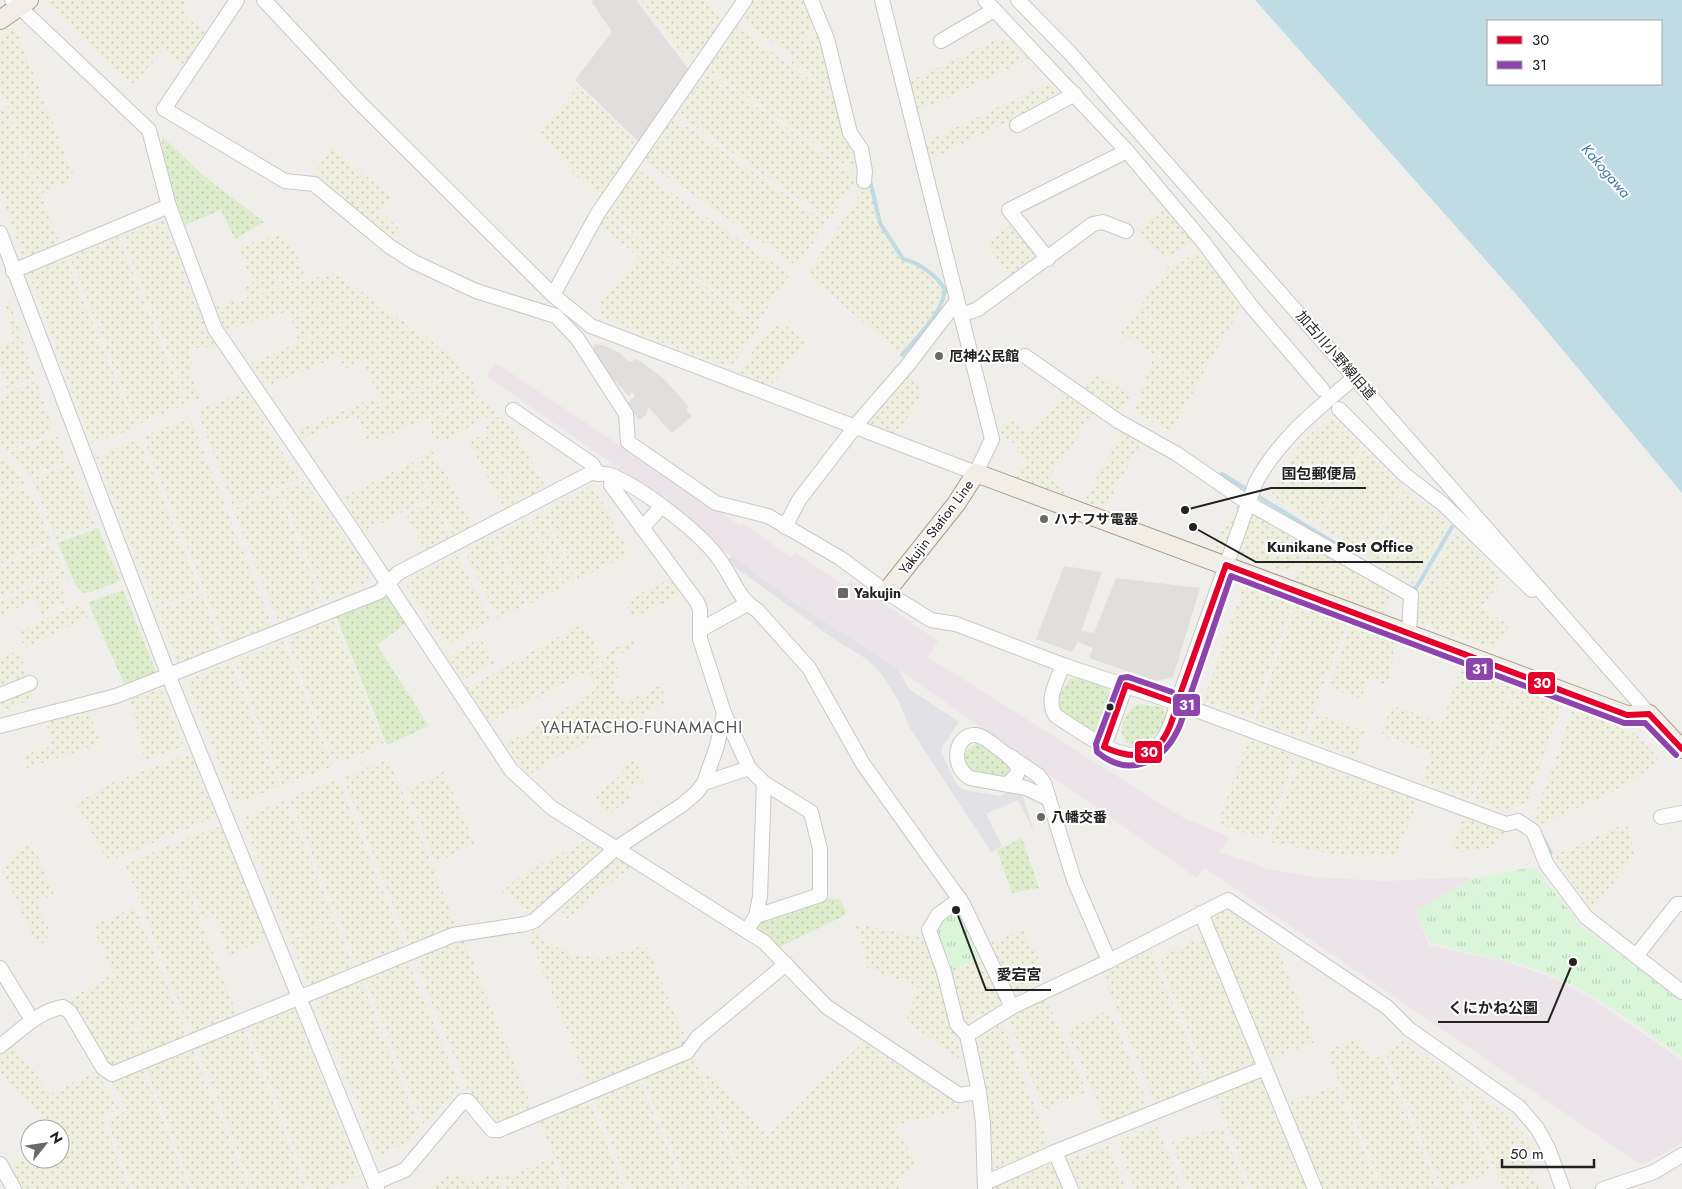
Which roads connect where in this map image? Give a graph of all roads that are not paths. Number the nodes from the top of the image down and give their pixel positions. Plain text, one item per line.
1 (237, 0) edge
2 (264, 0) edge
3 (745, 0) edge
4 (811, 0) edge
5 (882, 0) edge
6 (1018, 0) edge
7 (21, 2) edge
8 (989, 5) edge
9 (0, 20) edge
10 (941, 41) dead end
11 (1074, 94) junction
12 (1017, 125) dead end
13 (1127, 151) junction
14 (864, 181) dead end
15 (169, 206) junction
16 (1126, 231) dead end
17 (0, 233) edge
18 (1048, 259) junction
19 (14, 271) junction
20 (553, 296) junction
21 (957, 301) junction
22 (560, 311) junction
23 (961, 315) junction
24 (1025, 356) dead end
25 (1355, 377) junction
26 (1322, 389) dead end
27 (1339, 409) dead end
28 (513, 410) dead end
29 (855, 426) junction
30 (976, 473) junction
31 (598, 474) junction
32 (614, 476) junction
33 (1248, 502) junction
34 (661, 507) junction
35 (785, 527) junction
36 (642, 528) junction
37 (1226, 565) junction
38 (387, 584) junction
39 (886, 592) junction
40 (1548, 597) junction
41 (747, 604) junction
42 (700, 630) junction
43 (1409, 633) junction
44 (1063, 665) junction
45 (169, 676) junction
46 (30, 683) dead end
47 (1126, 685) junction
48 (0, 695) edge
49 (1177, 702) junction
50 (724, 713) junction
51 (1649, 714) junction
52 (2, 722) edge
53 (1104, 747) junction
54 (1682, 749) edge
55 (1010, 756) junction
56 (749, 768) junction
57 (704, 783) junction
58 (764, 783) junction
59 (1007, 784) junction
60 (1049, 799) junction
61 (1682, 813) edge
62 (1661, 817) dead end
63 (614, 849) junction
64 (960, 898) junction
65 (1682, 904) edge
66 (1201, 913) junction
67 (756, 916) junction
68 (746, 930) junction
69 (1636, 956) junction
70 (1109, 961) junction
71 (786, 964) junction
72 (0, 968) edge
73 (1682, 992) edge
74 (298, 996) junction
75 (1012, 1007) junction
76 (32, 1020) junction
77 (967, 1036) junction
78 (0, 1046) edge
79 (1265, 1068) junction
80 (979, 1092) junction
81 (1055, 1152) junction
82 (1682, 1155) edge
83 (0, 1164) edge
84 (376, 1186) edge
85 (985, 1186) edge
86 (14, 1189) edge
87 (1071, 1189) edge
88 (1315, 1189) edge
89 (1563, 1189) edge
90 (1602, 1189) edge

1 - 22 street
2 - 20 street
3 - 20 street
4 - 14 street
5 - 21 street
6 - 25 street, 加古川小野線旧道
7 - 9 main road
7 - 15 street
8 - 10 street
8 - 11 street
11 - 12 street
11 - 13 street
13 - 18 street
13 - 26 street
15 - 19 street
15 - 38 street
16 - 18 street
17 - 19 street
18 - 23 street
19 - 45 street
20 - 22 street
21 - 23 street
21 - 29 street
22 - 29 street
22 - 35 street
23 - 30 street
24 - 33 street
25 - 33 street
25 - 40 street, 加古川小野線旧道
27 - 40 street
28 - 31 street
29 - 30 street
29 - 35 street
30 - 37 main road, Yakujin Station Line
30 - 39 main road, Yakujin Station Line
31 - 32 street
31 - 38 street
32 - 34 street
32 - 36 street
33 - 37 street
33 - 43 street
34 - 36 street
34 - 41 street
35 - 39 street
36 - 42 street
37 - 43 main road, Yakujin Station Line
37 - 49 street
38 - 45 street
38 - 63 street
39 - 44 street
40 - 51 street, 加古川小野線旧道
41 - 42 street
41 - 64 street
42 - 50 street
43 - 51 main road, Yakujin Station Line
44 - 47 street
44 - 53 street
45 - 52 street
45 - 74 street
46 - 48 street
47 - 49 street
47 - 53 street
49 - 53 street
49 - 69 street
50 - 56 street
50 - 57 street
51 - 54 main road
55 - 59 street
55 - 59 street
55 - 60 street
56 - 57 street
56 - 58 street
57 - 63 street
58 - 67 street
58 - 67 street
59 - 60 street
60 - 70 street
61 - 62 street
63 - 68 street
63 - 74 street
64 - 75 street
64 - 77 street
65 - 69 street
66 - 70 street
66 - 79 street
66 - 89 street
67 - 68 street
68 - 71 street
69 - 73 street
70 - 75 street
71 - 80 street
71 - 84 street
72 - 76 street
74 - 76 street
74 - 84 street
75 - 77 street
76 - 78 street
77 - 80 street
79 - 81 street
79 - 88 street
80 - 85 street
81 - 85 street
81 - 87 street
82 - 90 street
83 - 86 street

